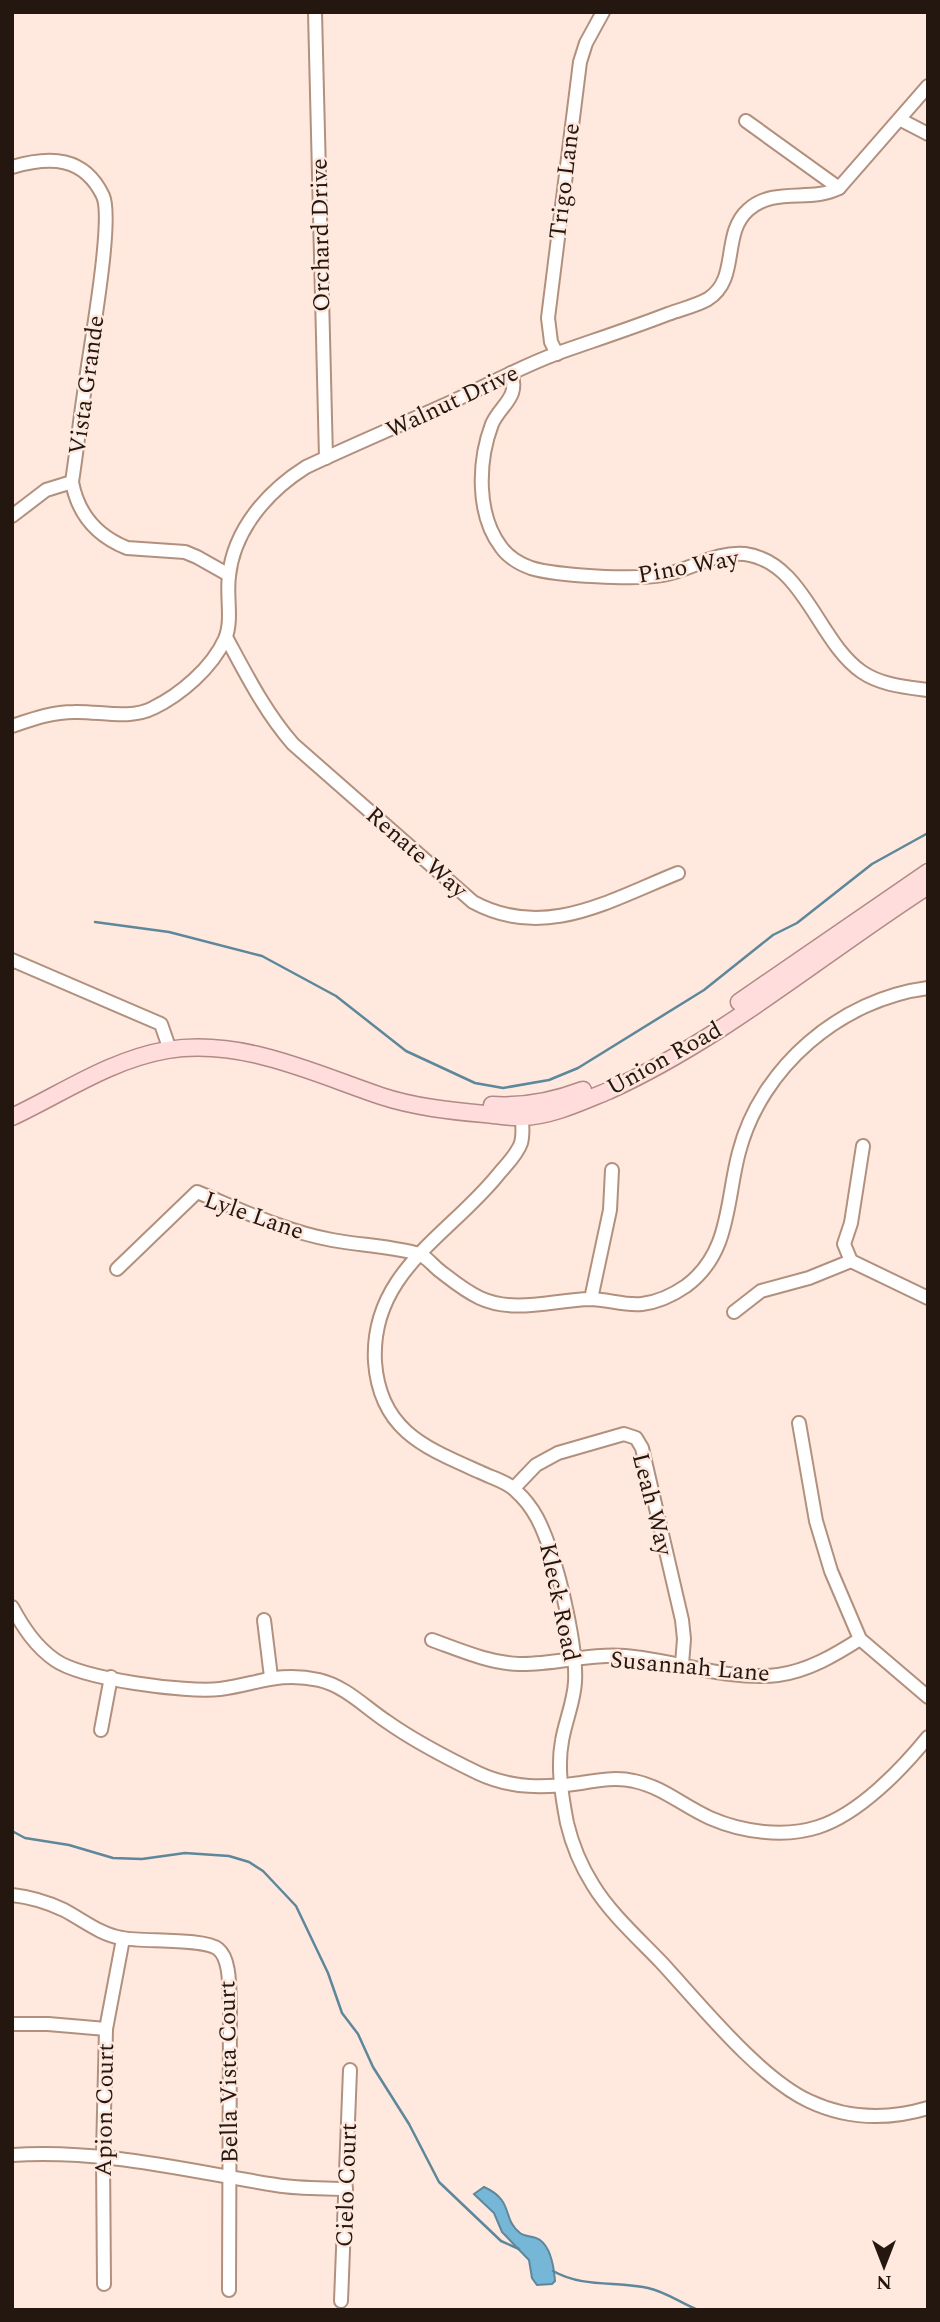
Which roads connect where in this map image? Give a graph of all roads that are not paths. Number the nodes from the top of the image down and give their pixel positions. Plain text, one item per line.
1 (315, 12) edge
2 (603, 12) edge
3 (928, 86) edge
4 (901, 120) junction
5 (746, 121) dead end
6 (928, 134) edge
7 (12, 167) edge
8 (839, 188) junction
9 (557, 354) junction
10 (511, 373) junction
11 (326, 458) junction
12 (72, 482) junction
13 (12, 516) edge
14 (229, 575) junction
15 (226, 637) junction
16 (928, 690) edge
17 (12, 726) edge
18 (928, 872) edge
19 (678, 873) dead end
20 (928, 886) edge
21 (12, 960) edge
22 (928, 988) edge
23 (170, 1050) junction
24 (521, 1111) junction
25 (12, 1117) edge
26 (863, 1146) dead end
27 (612, 1170) dead end
28 (418, 1253) junction
29 (851, 1261) junction
30 (117, 1269) dead end
31 (928, 1298) edge
32 (591, 1299) junction
33 (734, 1312) dead end
34 (799, 1423) dead end
35 (514, 1488) junction
36 (12, 1607) edge
37 (264, 1620) dead end
38 (860, 1639) junction
39 (432, 1640) dead end
40 (574, 1658) junction
41 (682, 1664) junction
42 (111, 1677) junction
43 (271, 1677) junction
44 (928, 1697) edge
45 (101, 1730) dead end
46 (928, 1737) edge
47 (562, 1786) junction
48 (12, 1895) edge
49 (123, 1939) junction
50 (12, 2024) edge
51 (106, 2029) junction
52 (350, 2070) dead end
53 (928, 2108) edge
54 (12, 2155) edge
55 (103, 2155) junction
56 (230, 2176) junction
57 (346, 2189) junction
58 (104, 2284) dead end
59 (229, 2290) dead end
60 (341, 2301) dead end

1 - 11 street, Orchard Drive
2 - 9 street, Trigo Lane
3 - 4 street
4 - 6 street
4 - 8 street
5 - 8 street
7 - 12 street, Vista Grande
8 - 9 street, Walnut Drive
9 - 10 street, Walnut Drive
10 - 11 street, Walnut Drive
10 - 16 street, Pino Way
11 - 14 street, Walnut Drive
12 - 13 street
12 - 14 street, Vista Grande
14 - 15 street, Walnut Drive
15 - 17 street
15 - 19 street, Renate Way
18 - 24 main road, Union Road
20 - 24 main road, Union Road
21 - 23 street
22 - 32 street
23 - 24 main road, Union Road
23 - 25 main road, Union Road
24 - 28 street, Kleck Road
26 - 29 street
27 - 32 street
28 - 30 street, Lyle Lane
28 - 32 street
28 - 35 street, Kleck Road
29 - 31 street
29 - 33 street
34 - 38 street
35 - 40 street, Kleck Road
35 - 41 street, Leah Way
36 - 42 street
37 - 43 street
38 - 41 street, Susannah Lane
38 - 44 street
39 - 40 street, Susannah Lane
40 - 41 street, Susannah Lane
40 - 47 street, Kleck Road
42 - 43 street
42 - 45 street
43 - 47 street
46 - 47 street
47 - 53 street, Kleck Road
48 - 49 street, Bella Vista Court
49 - 51 street, Apion Court
49 - 56 street, Bella Vista Court
50 - 51 street
51 - 55 street, Apion Court
52 - 57 street, Cielo Court
54 - 55 street
55 - 56 street
55 - 58 street, Apion Court
56 - 57 street
56 - 59 street, Bella Vista Court
57 - 60 street, Cielo Court

